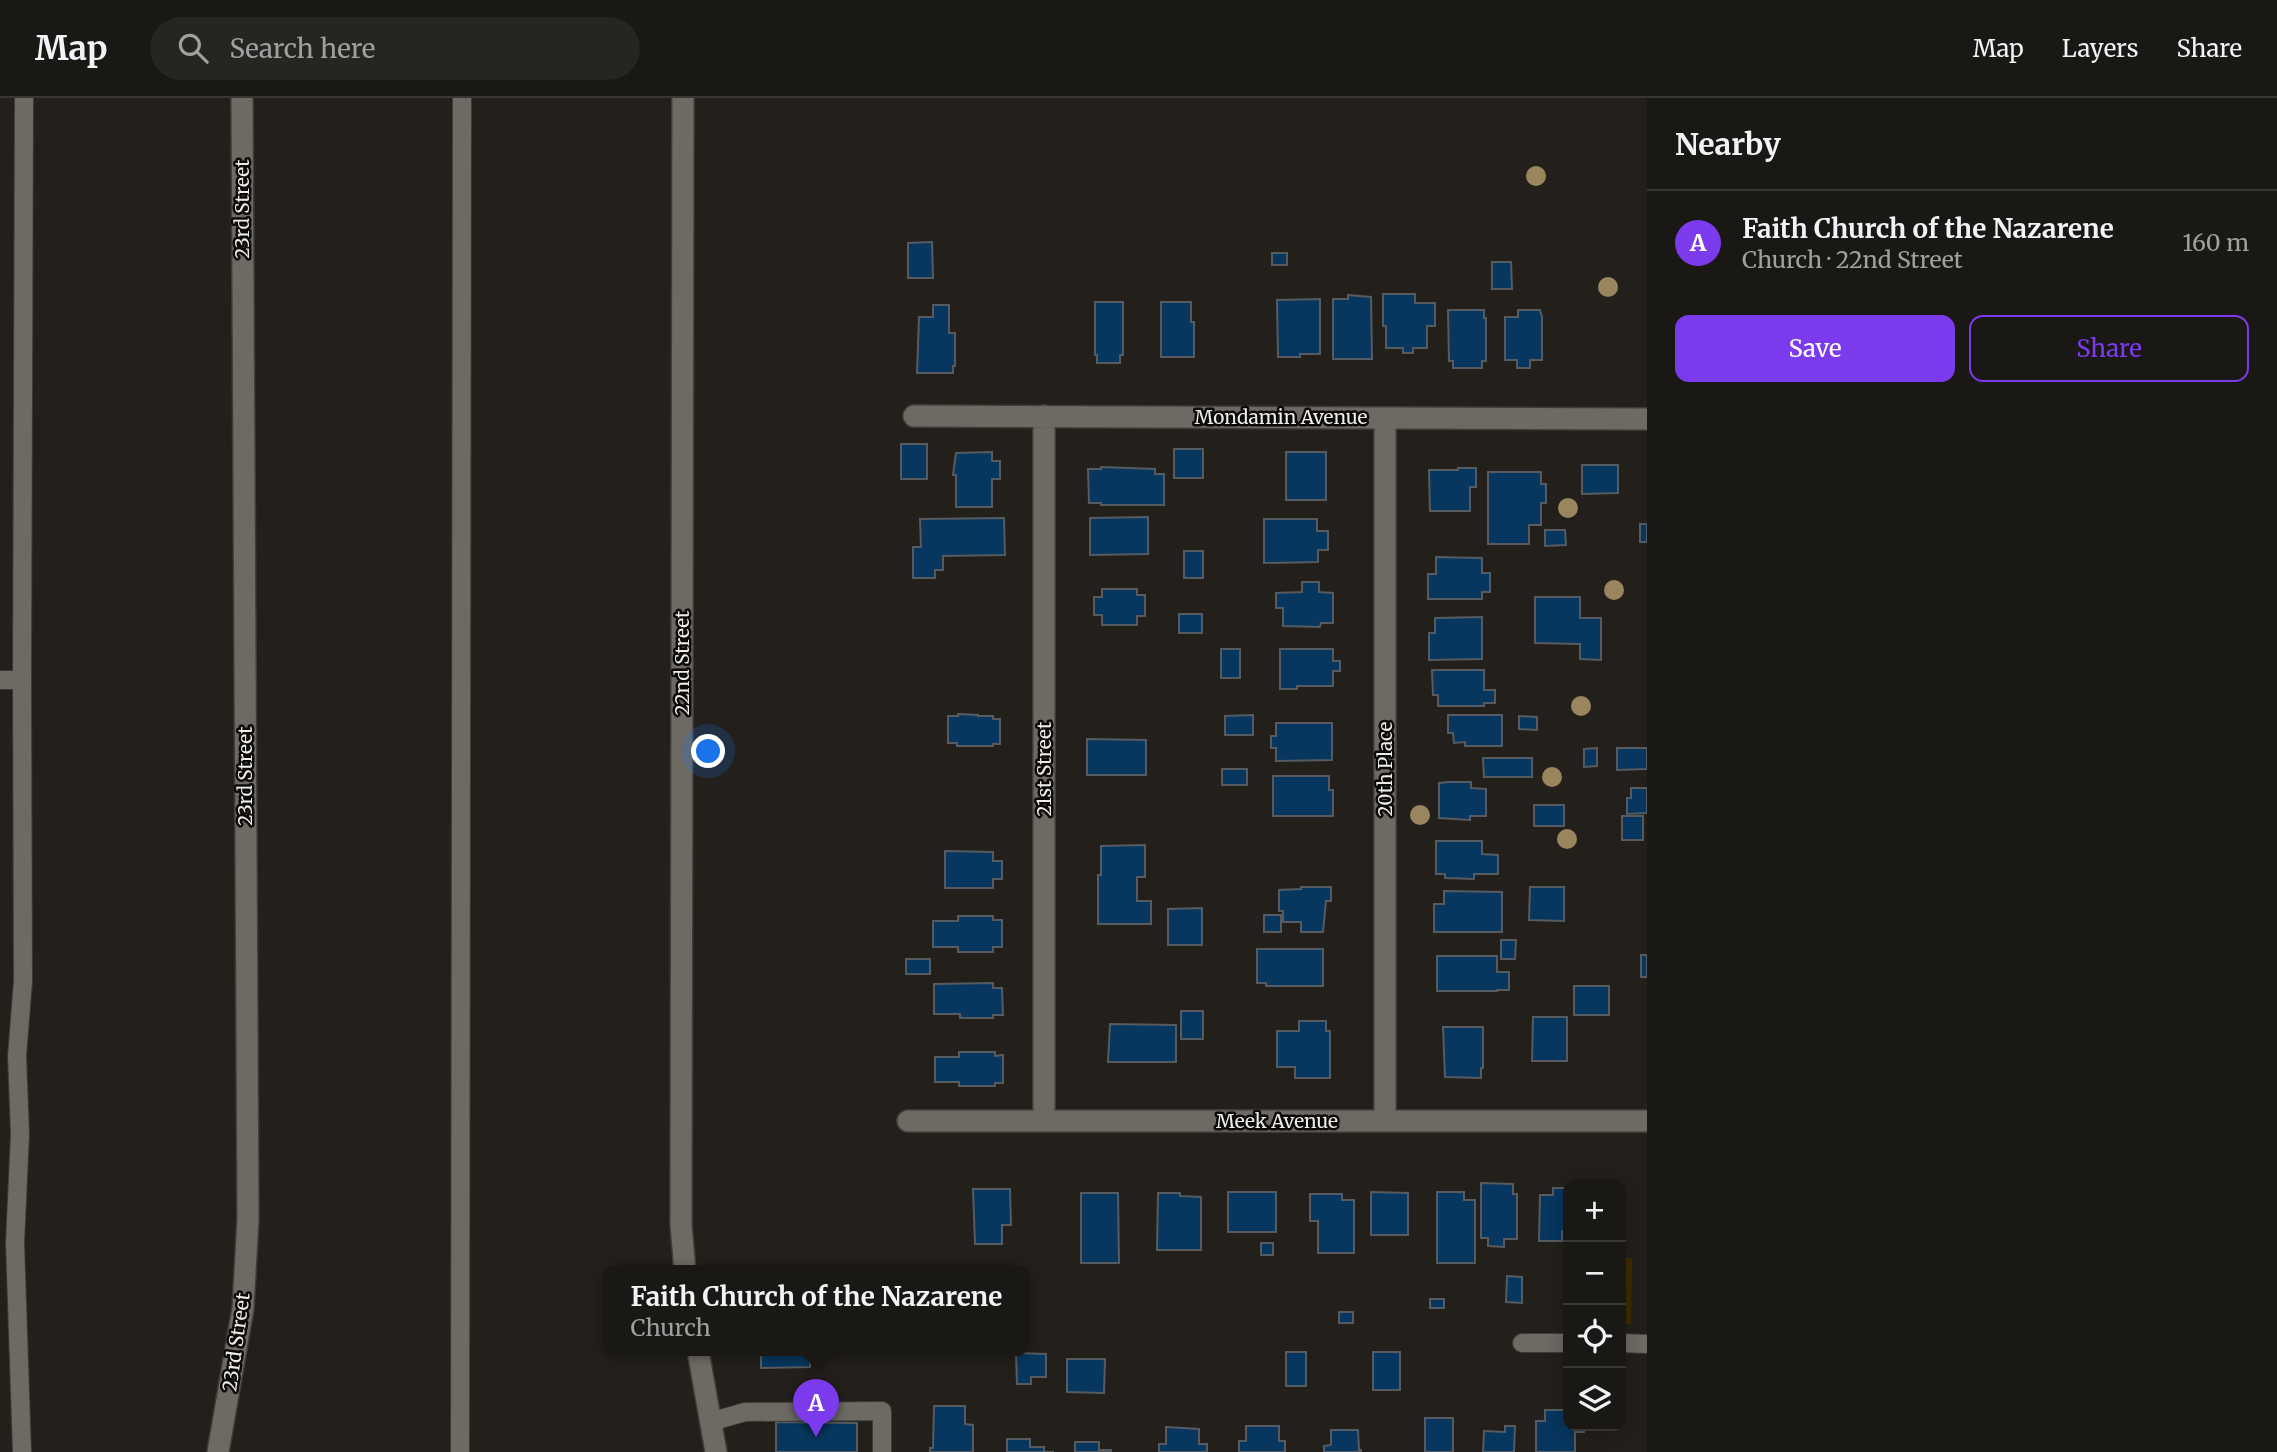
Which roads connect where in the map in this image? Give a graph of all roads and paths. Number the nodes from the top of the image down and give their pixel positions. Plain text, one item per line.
1 (24, 98) edge
2 (242, 98) edge
3 (462, 98) edge
4 (683, 98) edge
5 (914, 416) dead end
6 (1044, 416) junction
7 (1385, 418) junction
8 (1647, 419) edge
9 (0, 680) edge
10 (23, 680) junction
11 (908, 1121) dead end
12 (1044, 1121) junction
13 (1385, 1121) junction
14 (1647, 1121) edge
15 (684, 1265) edge
16 (1522, 1343) dead end
17 (1563, 1343) edge
18 (1626, 1343) edge
19 (1647, 1344) edge
20 (699, 1356) edge
21 (710, 1422) junction
22 (22, 1452) edge
23 (218, 1452) edge
24 (460, 1452) edge
25 (716, 1452) edge
26 (882, 1452) edge

1 - 10 lane
2 - 23 street, 23rd Street
3 - 24 lane
4 - 15 street, 22nd Street
5 - 6 street, Mondamin Avenue
6 - 7 street, Mondamin Avenue
6 - 12 street, 21st Street
7 - 8 street, Mondamin Avenue
7 - 13 street, 20th Place
9 - 10 lane
10 - 22 lane
11 - 12 street, Meek Avenue
12 - 13 street, Meek Avenue
13 - 14 street, Meek Avenue
16 - 17 lane
18 - 19 lane
20 - 21 street
21 - 25 street
21 - 26 lane

